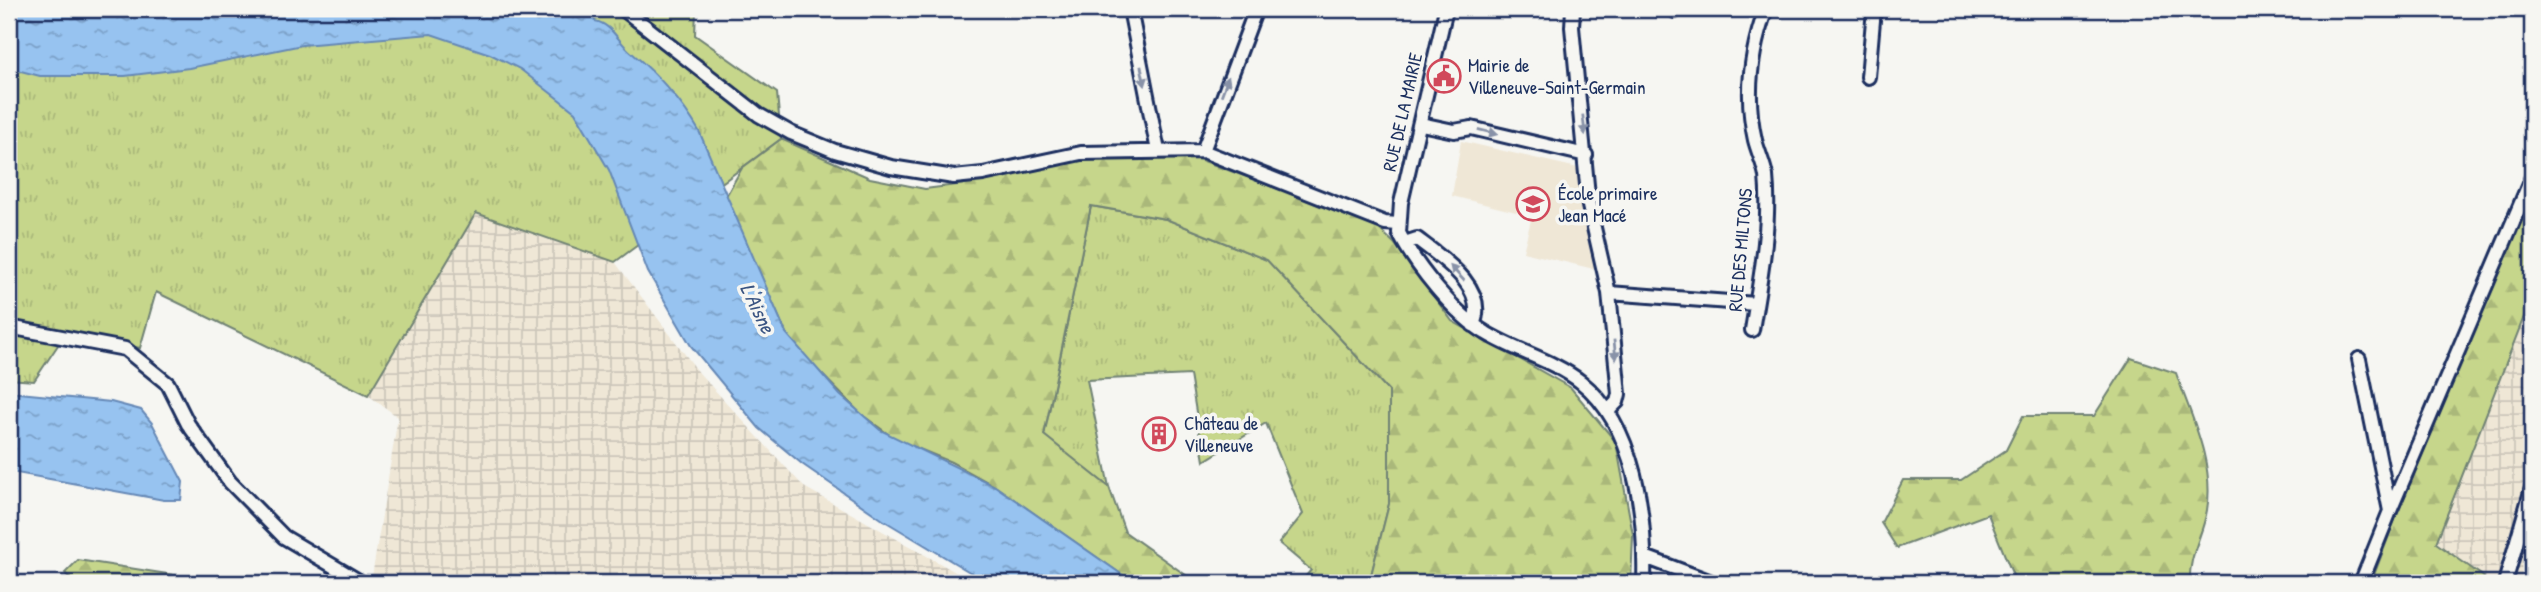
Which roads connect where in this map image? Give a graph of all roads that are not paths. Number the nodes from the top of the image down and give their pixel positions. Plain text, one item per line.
1 (623, 9) edge
2 (1130, 9) edge
3 (1256, 9) edge
4 (1446, 9) edge
5 (1570, 9) edge
6 (1766, 9) edge
7 (1874, 9) edge
8 (1868, 77) dead end
9 (1421, 124) junction
10 (1203, 151) junction
11 (1158, 152) junction
12 (1586, 155) junction
13 (2532, 177) edge
14 (1398, 224) junction
15 (1407, 242) junction
16 (1609, 293) junction
17 (1756, 304) junction
18 (1473, 325) junction
19 (9, 327) edge
20 (1752, 330) dead end
21 (2358, 359) dead end
22 (1608, 411) junction
23 (2532, 488) edge
24 (2390, 511) junction
25 (1644, 556) junction
26 (362, 583) edge
27 (1644, 583) edge
28 (1714, 583) edge
29 (2361, 583) edge
30 (2505, 583) edge

1 - 11 street
2 -> 11 street
10 -> 3 street
4 - 9 street, RUE DE LA MAIRIE
5 -> 12 street
6 - 17 street, RUE DES MILTONS
7 - 8 street
9 -> 12 street
9 - 14 street, RUE DE LA MAIRIE
10 - 11 street
10 - 14 street
12 - 16 street
13 - 24 street
14 - 15 street
15 - 18 street
18 -> 15 street
16 - 17 street
16 -> 22 street
17 - 20 street, RUE DES MILTONS
18 - 22 street
19 - 26 street
21 - 24 street
22 - 25 street
23 - 30 street
24 - 29 street
25 - 27 street
25 - 28 street

